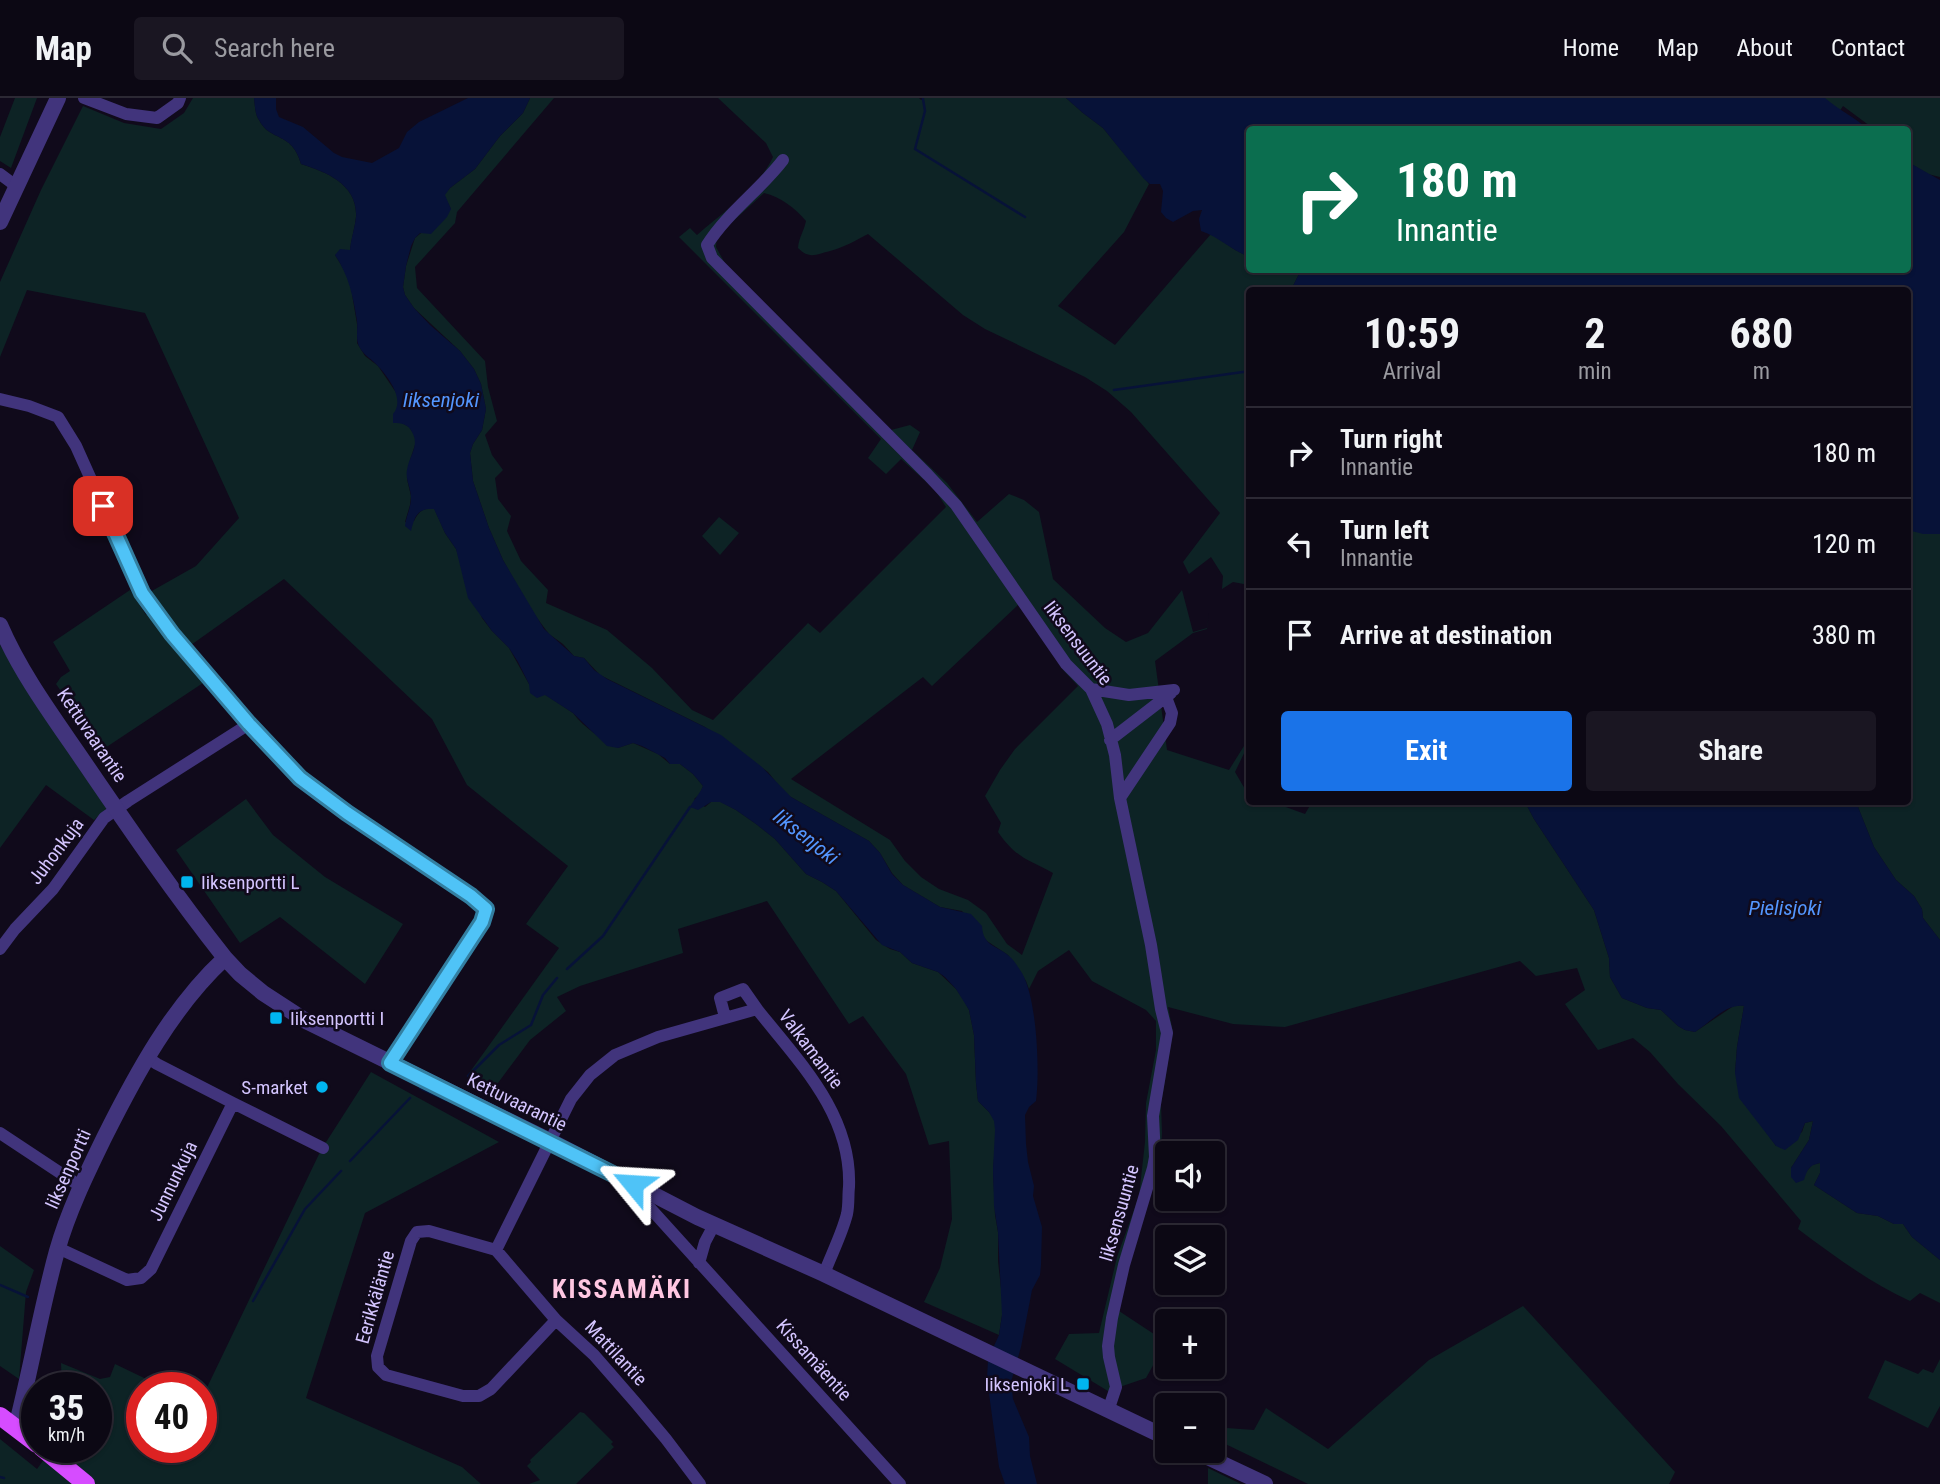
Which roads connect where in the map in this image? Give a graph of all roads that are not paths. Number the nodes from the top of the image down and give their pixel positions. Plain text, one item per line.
1 (58, 98) edge
2 (84, 98) edge
3 (180, 98) edge
4 (783, 160) dead end
5 (0, 174) edge
6 (16, 186) junction
7 (0, 222) edge
8 (0, 399) edge
9 (0, 625) edge
10 (1091, 689) junction
11 (1166, 697) junction
12 (249, 724) junction
13 (1111, 740) junction
14 (1121, 798) junction
15 (116, 809) junction
16 (0, 949) edge
17 (225, 958) junction
18 (757, 1009) junction
19 (725, 1017) junction
20 (148, 1058) junction
21 (390, 1063) junction
22 (233, 1103) junction
23 (0, 1133) edge
24 (550, 1142) junction
25 (323, 1148) dead end
26 (80, 1186) junction
27 (650, 1208) dead end
28 (714, 1225) junction
29 (58, 1248) junction
30 (496, 1250) junction
31 (699, 1263) junction
32 (824, 1274) junction
33 (556, 1320) junction
34 (1108, 1411) junction
35 (0, 1416) edge
36 (16, 1427) junction
37 (21, 1431) edge
38 (1155, 1433) edge
39 (60, 1463) edge
40 (1220, 1463) edge
41 (86, 1484) edge
42 (700, 1484) edge
43 (900, 1484) edge
44 (1265, 1484) edge

1 - 6 street
2 - 3 street
4 - 10 street, Iiksensuuntie
5 - 6 street
6 - 7 street
8 - 12 street
9 - 15 street, Kettuvaarantie
10 - 11 street
10 - 13 street, Iiksensuuntie
11 - 13 street
11 - 14 street
12 - 15 street, Juhonkuja
12 - 21 street
13 - 14 street, Iiksensuuntie
14 - 34 street, Iiksensuuntie
15 - 16 street, Juhonkuja
15 - 17 street, Kettuvaarantie
17 - 20 street, Iiksenportti
17 - 21 street, Kettuvaarantie
18 - 19 street, Valkamantie
18 - 19 street, Valkamantie
18 - 32 street, Valkamantie
19 - 24 street, Valkamantie
20 - 22 street
20 - 26 street, Iiksenportti
21 - 24 street, Kettuvaarantie
22 - 25 street
22 - 29 street, Junnunkuja
23 - 26 street
24 - 28 street, Kettuvaarantie
24 - 30 street
26 - 29 street, Iiksenportti
27 - 31 street, Kissamäentie
28 - 31 street
28 - 32 street, Kettuvaarantie
29 - 36 street, Iiksenportti
30 - 33 street, Mattilantie
30 - 33 street, Eerikkäläntie
31 - 43 street, Kissamäentie
32 - 34 street, Kettuvaarantie
33 - 42 street, Mattilantie
34 - 38 street, Kettuvaarantie
35 - 36 main road
36 - 37 main road
39 - 41 main road
40 - 44 street

